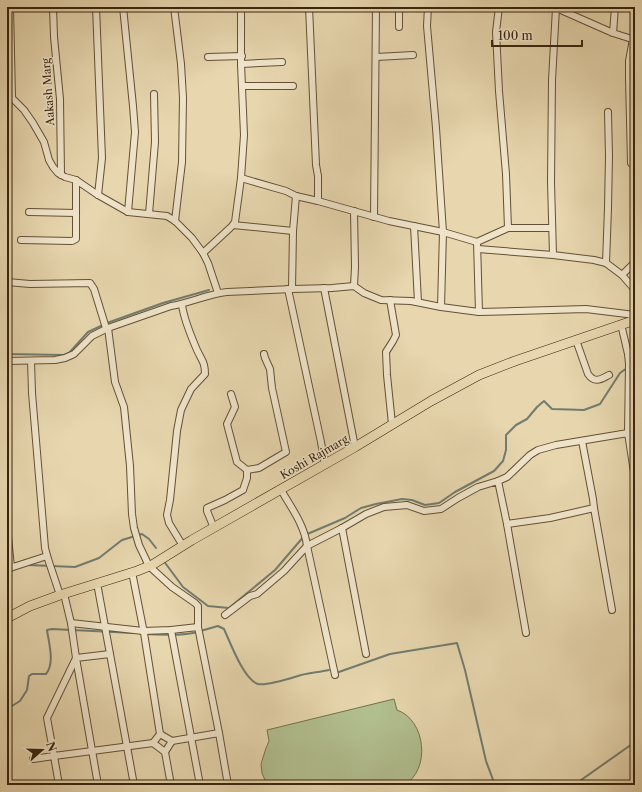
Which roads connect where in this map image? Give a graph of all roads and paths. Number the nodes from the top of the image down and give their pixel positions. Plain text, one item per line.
1 (10, 7) edge
2 (53, 7) edge
3 (96, 7) edge
4 (123, 7) edge
5 (174, 7) edge
6 (241, 7) edge
7 (309, 7) edge
8 (376, 7) edge
9 (399, 7) edge
10 (428, 7) edge
11 (498, 7) edge
12 (572, 7) edge
13 (615, 7) edge
14 (555, 8) edge
15 (571, 15) junction
16 (399, 26) dead end
17 (613, 33) junction
18 (634, 40) edge
19 (413, 55) dead end
20 (242, 56) junction
21 (208, 57) dead end
22 (376, 57) junction
23 (282, 62) dead end
24 (241, 64) junction
25 (242, 86) junction
26 (293, 86) dead end
27 (154, 94) dead end
28 (10, 97) edge
29 (608, 112) dead end
30 (631, 163) dead end
31 (61, 175) junction
32 (241, 178) junction
33 (76, 180) junction
34 (98, 195) junction
35 (296, 196) junction
36 (318, 201) junction
37 (354, 211) junction
38 (29, 212) dead end
39 (128, 212) junction
40 (76, 213) junction
41 (149, 214) junction
42 (374, 217) junction
43 (175, 221) junction
44 (233, 225) junction
45 (414, 226) junction
46 (508, 228) junction
47 (552, 228) junction
48 (293, 231) junction
49 (443, 232) junction
50 (21, 240) dead end
51 (478, 245) junction
52 (203, 253) junction
53 (553, 255) junction
54 (635, 262) edge
55 (606, 263) junction
56 (622, 275) junction
57 (7, 282) edge
58 (354, 286) junction
59 (324, 288) junction
60 (290, 289) junction
61 (635, 290) edge
62 (218, 293) junction
63 (390, 300) junction
64 (418, 302) junction
65 (182, 305) junction
66 (441, 307) junction
67 (479, 312) junction
68 (635, 315) edge
69 (635, 320) edge
70 (621, 324) junction
71 (107, 328) junction
72 (576, 340) junction
73 (264, 354) dead end
74 (7, 361) edge
75 (31, 361) junction
76 (610, 375) dead end
77 (231, 394) dead end
78 (392, 424) junction
79 (628, 433) junction
80 (582, 441) junction
81 (355, 447) junction
82 (325, 464) junction
83 (247, 470) junction
84 (635, 479) edge
85 (498, 481) junction
86 (282, 490) junction
87 (594, 508) junction
88 (507, 524) junction
89 (7, 528) edge
90 (214, 528) junction
91 (342, 528) junction
92 (182, 546) junction
93 (307, 546) junction
94 (48, 558) junction
95 (151, 565) junction
96 (9, 568) edge
97 (132, 572) junction
98 (97, 583) junction
99 (62, 594) junction
100 (612, 610) dead end
101 (225, 615) dead end
102 (7, 618) edge
103 (72, 628) junction
104 (199, 629) junction
105 (106, 630) junction
106 (172, 632) junction
107 (144, 633) junction
108 (526, 634) dead end
109 (110, 654) junction
110 (366, 654) dead end
111 (76, 658) junction
112 (335, 675) dead end
113 (219, 733) junction
114 (160, 734) junction
115 (191, 738) junction
116 (172, 741) junction
117 (153, 744) junction
118 (127, 747) junction
119 (92, 751) junction
120 (165, 752) junction
121 (54, 756) junction
122 (33, 759) dead end
123 (59, 785) edge
124 (98, 785) edge
125 (134, 785) edge
126 (170, 785) edge
127 (200, 785) edge
128 (228, 785) edge

1 - 28 street
2 - 31 street, Aakash Marg
3 - 34 street
4 - 39 street
5 - 43 street
6 - 20 street
7 - 36 street
8 - 22 street
9 - 16 street
10 - 49 street
11 - 46 street
12 - 15 street
13 - 17 street
14 - 15 street
14 - 47 street
15 - 17 street
17 - 18 street
18 - 30 street
19 - 22 street
20 - 21 street
20 - 24 street
22 - 42 street
23 - 24 street
24 - 25 street
25 - 26 street
25 - 32 street
27 - 41 street
28 - 31 street
29 - 55 street
31 - 33 street
32 - 35 street
32 - 44 street
33 - 34 street
33 - 40 street
34 - 39 street
35 - 36 street
35 - 48 street
36 - 37 street
37 - 42 street
37 - 58 street
38 - 40 street
39 - 41 street
40 - 50 street
41 - 43 street
42 - 45 street
43 - 52 street
44 - 48 street
44 - 52 street
45 - 49 street
45 - 64 street
46 - 47 street
46 - 51 street
47 - 53 street
48 - 60 street
49 - 51 street
49 - 66 street
51 - 53 street
51 - 67 street
52 - 62 street
53 - 55 street
54 - 56 street
55 - 56 street
56 - 61 street
57 - 71 street
58 - 59 street
58 - 63 street
59 - 60 street
59 - 81 street
60 - 62 street
60 - 82 street
62 - 65 street
63 - 64 street
63 - 78 street
64 - 66 street
65 - 71 street
65 - 92 street
66 - 67 street
67 - 68 street
69 - 70 main road, Koshi Rajmarg
70 - 72 main road, Koshi Rajmarg
70 - 79 street
71 - 75 street
71 - 95 street
72 - 76 street
72 - 78 main road, Koshi Rajmarg
73 - 83 street
74 - 75 street
75 - 94 street
77 - 83 street
78 - 81 main road, Koshi Rajmarg
79 - 80 street
79 - 84 street
80 - 85 street
80 - 87 street
81 - 82 main road, Koshi Rajmarg
82 - 86 main road, Koshi Rajmarg
83 - 90 street
85 - 88 street
85 - 91 street
86 - 90 main road, Koshi Rajmarg
86 - 93 street
87 - 88 street
87 - 100 street
88 - 108 street
89 - 96 street
90 - 92 main road, Koshi Rajmarg
91 - 93 street
91 - 110 street
92 - 95 main road, Koshi Rajmarg
93 - 101 street
93 - 112 street
94 - 96 street
94 - 99 street
95 - 97 main road, Koshi Rajmarg
95 - 104 street
97 - 98 main road, Koshi Rajmarg
97 - 107 street
98 - 99 main road, Koshi Rajmarg
98 - 105 street
99 - 102 main road, Koshi Rajmarg
99 - 103 street
103 - 105 street
103 - 111 street
104 - 106 street
104 - 113 street
105 - 107 street
105 - 109 street
106 - 107 street
106 - 115 street
107 - 114 street
109 - 111 street
109 - 118 street
111 - 119 street
111 - 121 street
113 - 115 street
113 - 128 street
114 - 116 street
114 - 117 street
115 - 116 street
115 - 127 street
116 - 120 street
117 - 118 street
117 - 120 street
118 - 119 street
118 - 125 street
119 - 121 street
119 - 124 street
120 - 126 street
121 - 122 street
121 - 123 street

